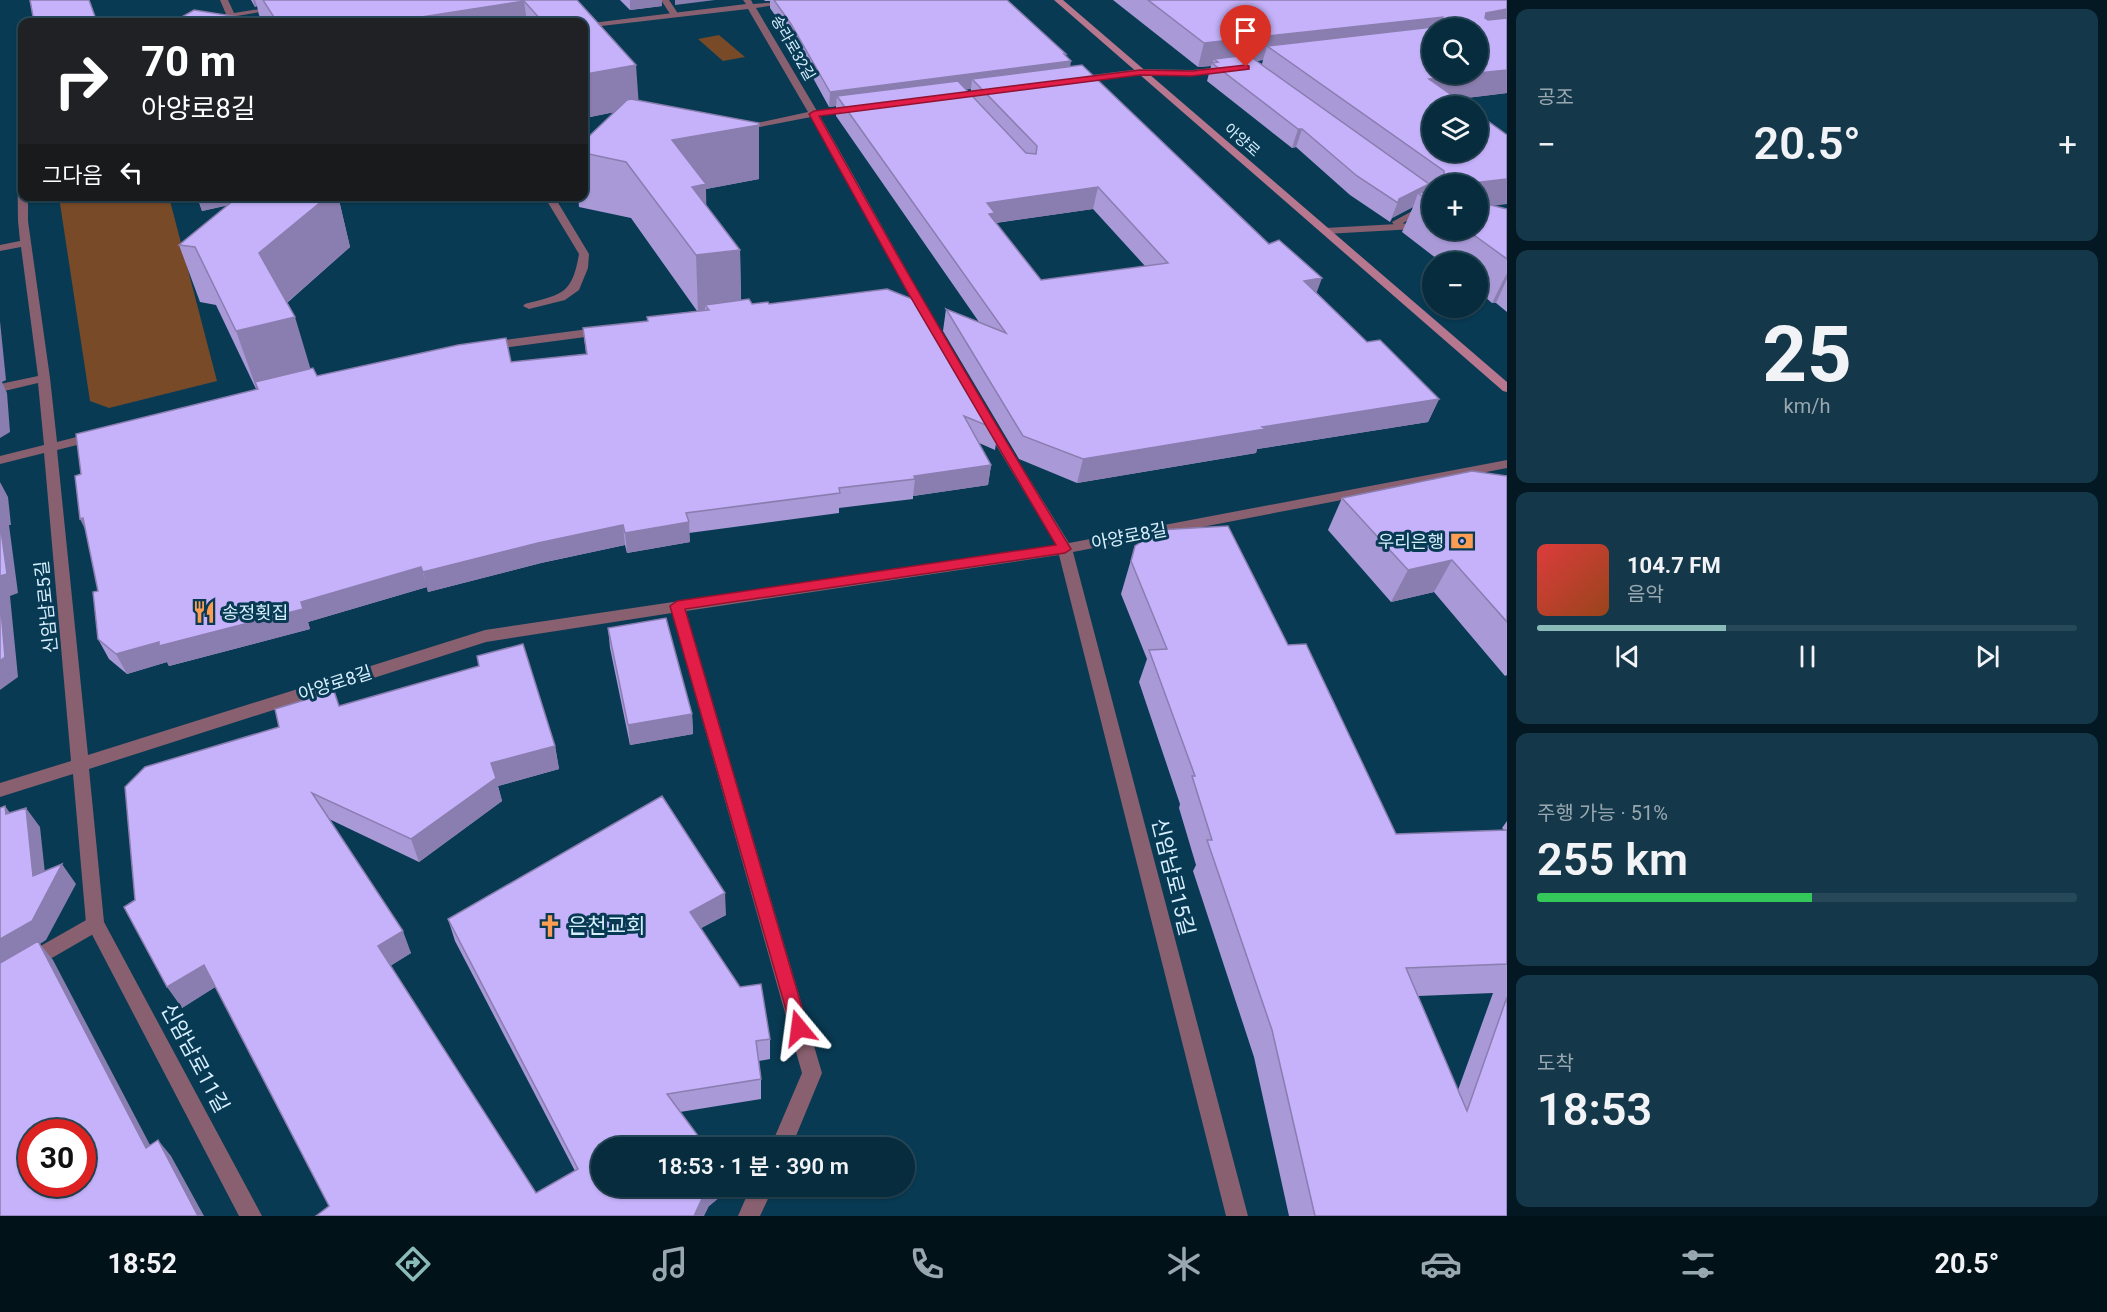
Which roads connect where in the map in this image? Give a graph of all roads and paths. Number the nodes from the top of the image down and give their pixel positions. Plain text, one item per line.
1 (224, 0) edge
2 (665, 0) edge
3 (804, 0) edge
4 (1058, 0) edge
5 (749, 3) edge
6 (286, 7) edge
7 (231, 15) junction
8 (675, 15) junction
9 (213, 18) edge
10 (588, 26) edge
11 (1240, 68) edge
12 (1140, 72) junction
13 (1060, 82) edge
14 (869, 107) edge
15 (814, 114) junction
16 (723, 131) edge
17 (23, 201) edge
18 (552, 201) edge
19 (1422, 208) edge
20 (1401, 227) junction
21 (1422, 228) edge
22 (1324, 231) junction
23 (26, 243) junction
24 (0, 249) edge
25 (529, 306) dead end
26 (618, 330) edge
27 (935, 331) edge
28 (480, 347) edge
29 (44, 378) junction
30 (0, 388) edge
31 (1507, 388) edge
32 (982, 411) edge
33 (109, 433) edge
34 (49, 447) junction
35 (0, 460) edge
36 (1507, 464) edge
37 (1065, 549) junction
38 (677, 606) junction
39 (82, 764) junction
40 (0, 790) edge
41 (95, 923) junction
42 (0, 979) edge
43 (785, 1137) edge
44 (758, 1197) edge
45 (251, 1216) edge
46 (749, 1216) edge
47 (1237, 1216) edge

1 - 7 street
2 - 8 street
3 - 5 street
4 - 12 main road, 아양로
5 - 8 street
5 - 15 street, 송라로32길
6 - 7 street
7 - 9 street
8 - 10 street
11 - 12 street
12 - 13 street
12 - 22 main road, 아양로
14 - 15 street
15 - 16 street
15 - 27 street, 송라로32길
17 - 23 street, 신암남로5길
18 - 25 street
19 - 20 street
20 - 21 street
20 - 22 street
22 - 31 main road, 아양로
23 - 24 street
23 - 29 street, 신암남로5길
26 - 28 street
29 - 30 street
29 - 34 street, 신암남로5길
32 - 37 street
33 - 34 street
34 - 35 street
34 - 39 street, 신암남로5길
36 - 37 street, 아양로8길
37 - 38 street, 아양로8길
37 - 47 street, 신암남로15길
38 - 39 street, 아양로8길
38 - 43 street
39 - 40 street, 아양로8길
39 - 41 street, 신암남로11길
41 - 42 street
41 - 45 street, 신암남로11길
44 - 46 street

